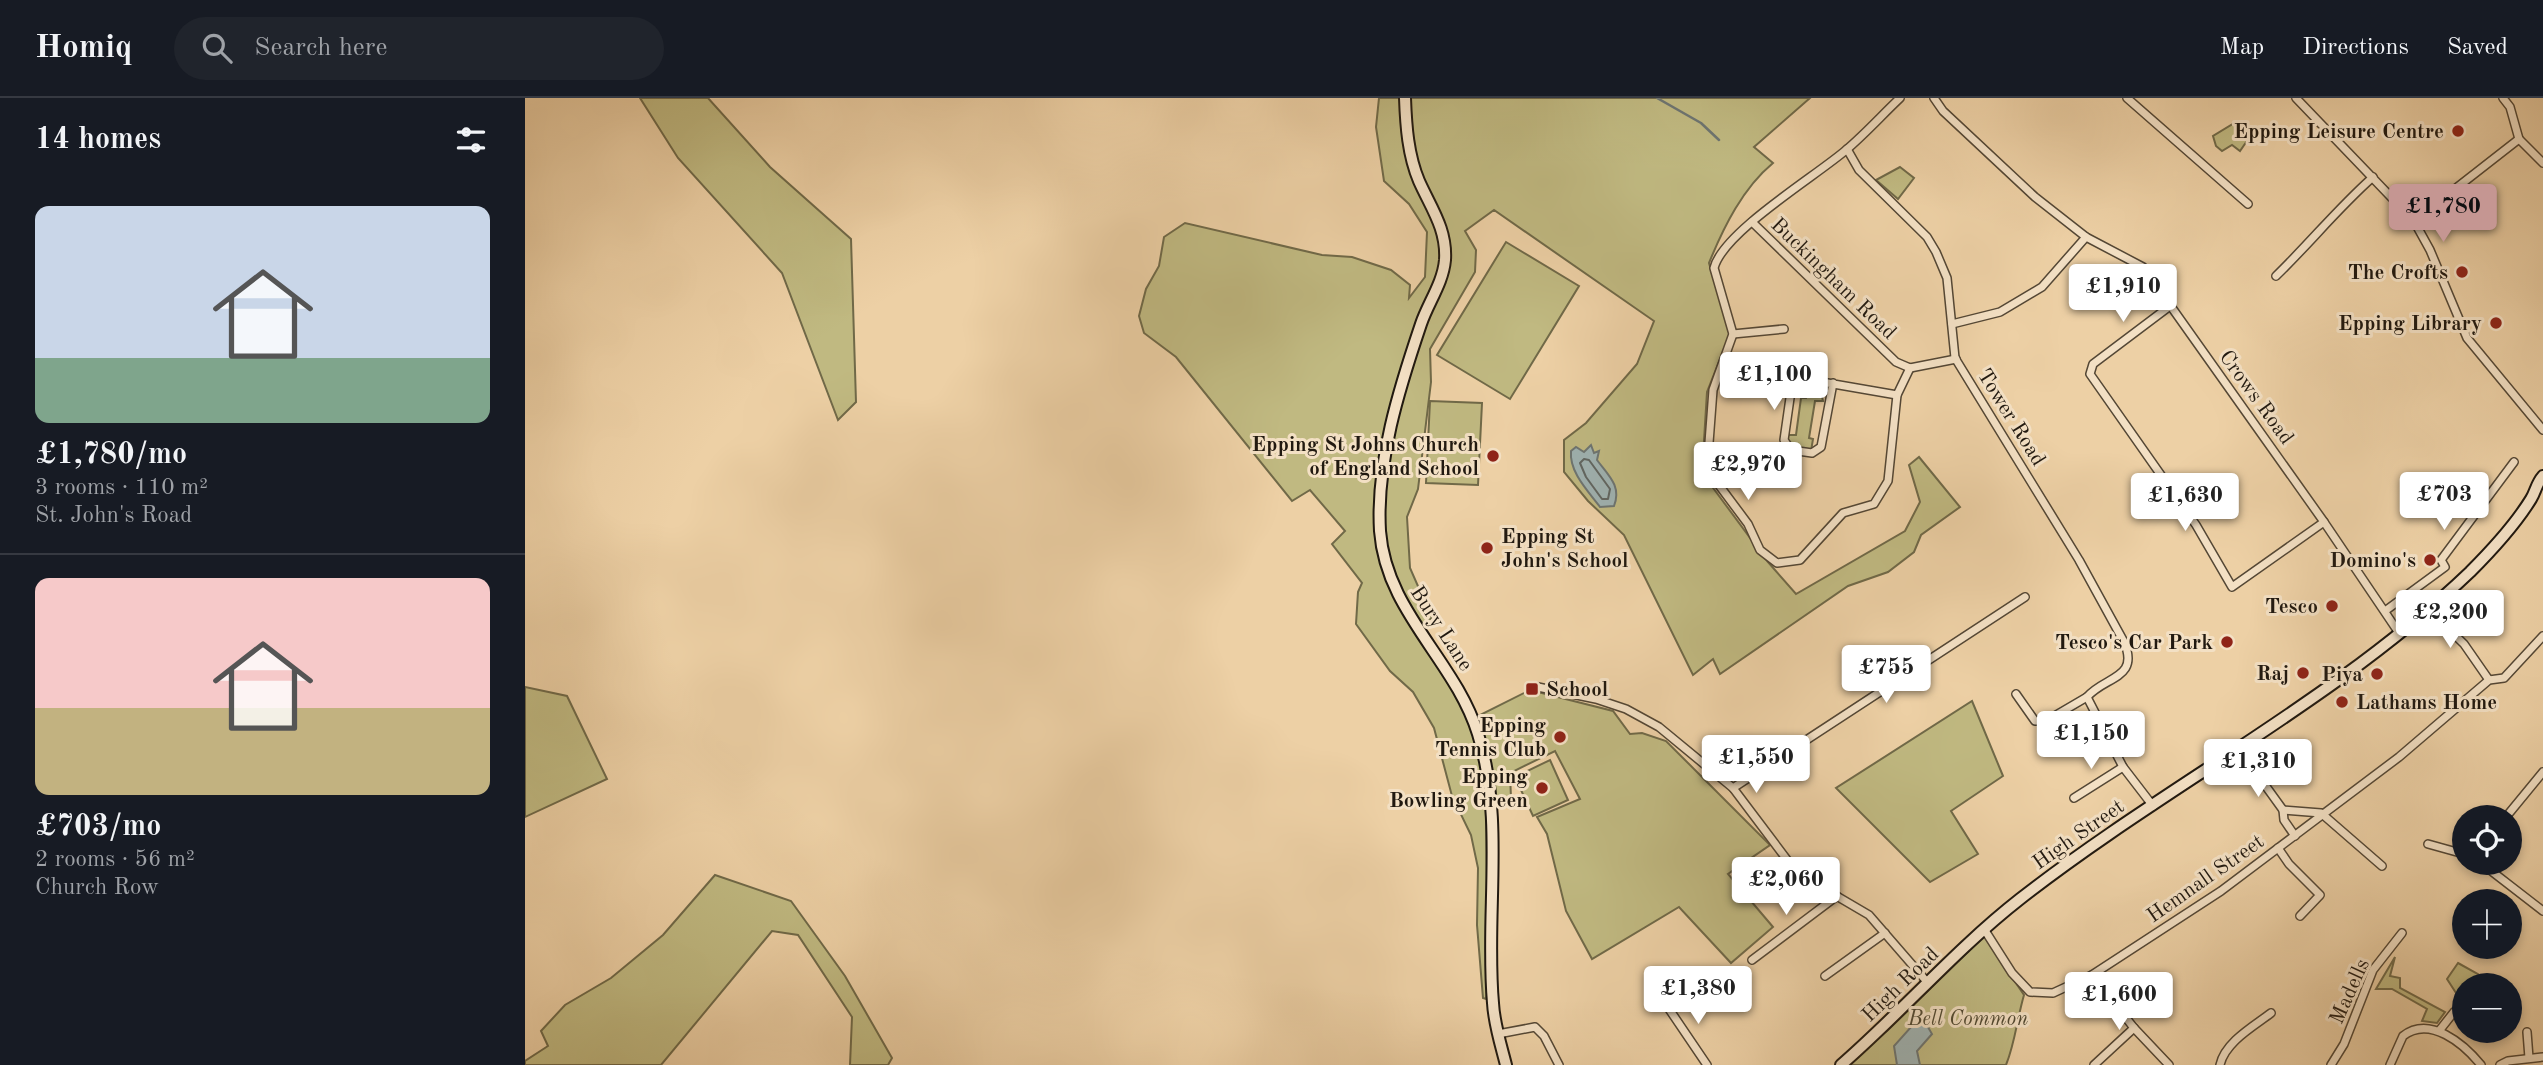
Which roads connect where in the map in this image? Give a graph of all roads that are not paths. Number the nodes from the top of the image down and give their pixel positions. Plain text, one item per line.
1 (1405, 98) edge
2 (1900, 98) edge
3 (1934, 98) edge
4 (2296, 98) edge
5 (2503, 98) edge
6 (2132, 100) edge
7 (2519, 139) junction
8 (1847, 149) junction
9 (2543, 163) edge
10 (2373, 177) junction
11 (2248, 204) dead end
12 (2414, 221) junction
13 (1752, 222) junction
14 (2086, 237) junction
15 (2276, 276) dead end
16 (2170, 306) junction
17 (1952, 324) junction
18 (1784, 329) dead end
19 (1733, 334) junction
20 (1956, 359) junction
21 (1910, 368) junction
22 (1833, 383) junction
23 (1897, 395) junction
24 (2543, 430) edge
25 (2514, 462) dead end
26 (2543, 476) edge
27 (2532, 498) junction
28 (2543, 506) edge
29 (2324, 522) junction
30 (2025, 597) dead end
31 (2428, 608) junction
32 (2385, 611) junction
33 (2399, 633) junction
34 (2543, 636) edge
35 (2489, 680) junction
36 (1533, 686) dead end
37 (2016, 694) dead end
38 (2087, 697) junction
39 (2239, 749) junction
40 (2123, 767) junction
41 (2543, 772) edge
42 (1733, 788) junction
43 (2074, 798) dead end
44 (2516, 805) edge
45 (2153, 806) junction
46 (2283, 810) junction
47 (2321, 813) junction
48 (2295, 836) junction
49 (2428, 844) dead end
50 (2279, 848) junction
51 (2452, 851) edge
52 (2382, 866) dead end
53 (2496, 875) edge
54 (1837, 897) junction
55 (2543, 911) edge
56 (2300, 916) dead end
57 (1984, 929) junction
58 (1885, 933) junction
59 (2402, 933) dead end
60 (1752, 960) dead end
61 (2092, 975) junction
62 (1825, 976) dead end
63 (1928, 983) junction
64 (1665, 1003) dead end
65 (2271, 1013) dead end
66 (2452, 1015) edge
67 (2133, 1028) junction
68 (2439, 1031) junction
69 (2527, 1032) dead end
70 (1498, 1034) junction
71 (2543, 1057) edge
72 (2529, 1058) junction
73 (1506, 1065) edge
74 (1559, 1065) edge
75 (1707, 1065) edge
76 (1841, 1065) edge
77 (2094, 1065) edge
78 (2169, 1065) edge
79 (2220, 1065) edge
80 (2331, 1065) edge
81 (2390, 1065) edge
82 (2481, 1065) edge
83 (2500, 1065) edge

1 - 70 main road, Bury Lane
2 - 8 street
3 - 14 street, Crows Road
4 - 10 street
5 - 7 street
6 - 11 street
7 - 9 street
7 - 12 street
8 - 13 street
8 - 17 street, Tower Road
10 - 12 street
10 - 15 street
12 - 24 street
13 - 19 street, Buckingham Road
13 - 21 street, Buckingham Road
14 - 16 street, Crows Road
14 - 17 street
16 - 29 street, Crows Road
16 - 29 street
17 - 20 street, Tower Road
18 - 19 street
19 - 23 street
20 - 21 street
20 - 38 street, Tower Road
21 - 23 street
22 - 22 street
22 - 23 street
25 - 32 street
26 - 27 main road, High Street
27 - 28 main road
27 - 31 main road, High Street
29 - 32 street, Crows Road
30 - 42 street
31 - 33 main road, High Street
31 - 35 street
32 - 33 street, Crows Road
33 - 39 main road, High Street
34 - 35 street, Hemnall Street
35 - 47 street, Hemnall Street
36 - 42 street
37 - 38 street, Tower Road
38 - 40 street
39 - 45 main road, High Street
39 - 46 street
40 - 43 street
40 - 45 street
41 - 44 street
42 - 54 street
45 - 57 main road, High Street
46 - 47 street
46 - 48 street
47 - 48 street, Hemnall Street
47 - 52 street
48 - 50 street, Hemnall Street
49 - 51 street
50 - 56 street
50 - 61 street, Hemnall Street
53 - 55 street
54 - 58 street
54 - 60 street
57 - 61 street, Hemnall Street
57 - 63 main road, High Road
58 - 62 street
58 - 63 street
59 - 80 street, Madells
61 - 67 street
63 - 76 main road, High Road
64 - 75 street
65 - 79 street
66 - 68 street
67 - 77 street
67 - 78 street
68 - 81 street
68 - 82 street
69 - 72 street
70 - 73 main road, Bury Lane
70 - 74 street
71 - 72 street
72 - 83 street

